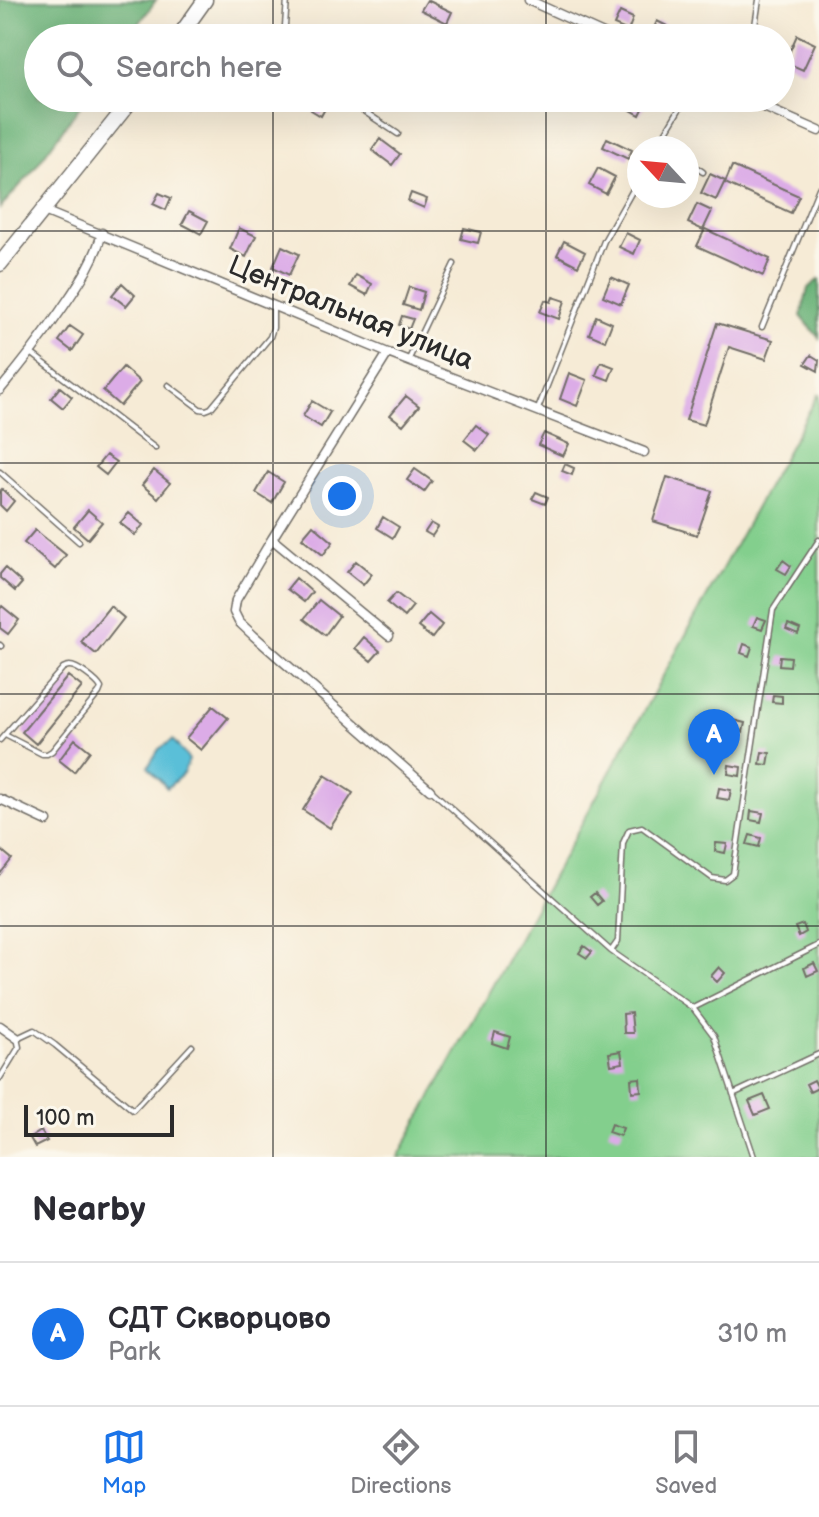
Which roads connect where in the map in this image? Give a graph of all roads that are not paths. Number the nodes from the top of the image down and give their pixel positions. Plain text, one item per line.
1 (205, 0) edge
2 (287, 0) edge
3 (528, 0) edge
4 (759, 0) edge
5 (188, 24) edge
6 (285, 24) edge
7 (581, 24) edge
8 (755, 24) edge
9 (122, 112) edge
10 (365, 112) edge
11 (678, 112) edge
12 (775, 112) edge
13 (819, 131) edge
14 (398, 134) dead end
15 (664, 136) edge
16 (699, 169) edge
17 (703, 172) dead end
18 (819, 188) edge
19 (627, 200) edge
20 (44, 211) junction
21 (102, 233) junction
22 (0, 264) edge
23 (454, 264) dead end
24 (273, 306) junction
25 (762, 327) dead end
26 (31, 353) junction
27 (388, 353) junction
28 (408, 361) junction
29 (168, 385) dead end
30 (0, 390) edge
31 (537, 411) junction
32 (155, 448) dead end
33 (644, 452) dead end
34 (0, 472) edge
35 (272, 539) junction
36 (819, 540) edge
37 (79, 542) dead end
38 (389, 636) dead end
39 (5, 735) junction
40 (0, 740) edge
41 (430, 790) joint
42 (0, 799) edge
43 (47, 821) dead end
44 (819, 945) edge
45 (611, 951) junction
46 (693, 1008) junction
47 (0, 1026) edge
48 (17, 1038) junction
49 (192, 1046) dead end
50 (819, 1054) edge
51 (0, 1078) edge
52 (733, 1094) junction
53 (754, 1157) edge

1 - 5 highway
2 - 6 lane
3 - 7 street
4 - 8 lane
9 - 20 highway
10 - 14 lane
11 - 15 lane
12 - 13 street
16 - 17 lane
18 - 25 lane
19 - 31 lane
20 - 21 street, Центральная улица
20 - 22 highway
21 - 24 street, Центральная улица
21 - 26 street
23 - 28 lane
24 - 27 street, Центральная улица
24 - 29 lane
26 - 30 street
26 - 32 lane
27 - 28 street, Центральная улица
27 - 35 street
28 - 31 street, Центральная улица
31 - 33 street, Центральная улица
34 - 37 lane
35 - 38 street
35 - 41 street
36 - 45 lane
39 - 39 lane
39 - 40 lane
41 - 45 lane
42 - 43 street
44 - 46 lane
45 - 46 lane
46 - 52 lane
47 - 48 street
48 - 49 lane
48 - 51 lane
50 - 52 lane
52 - 53 lane

